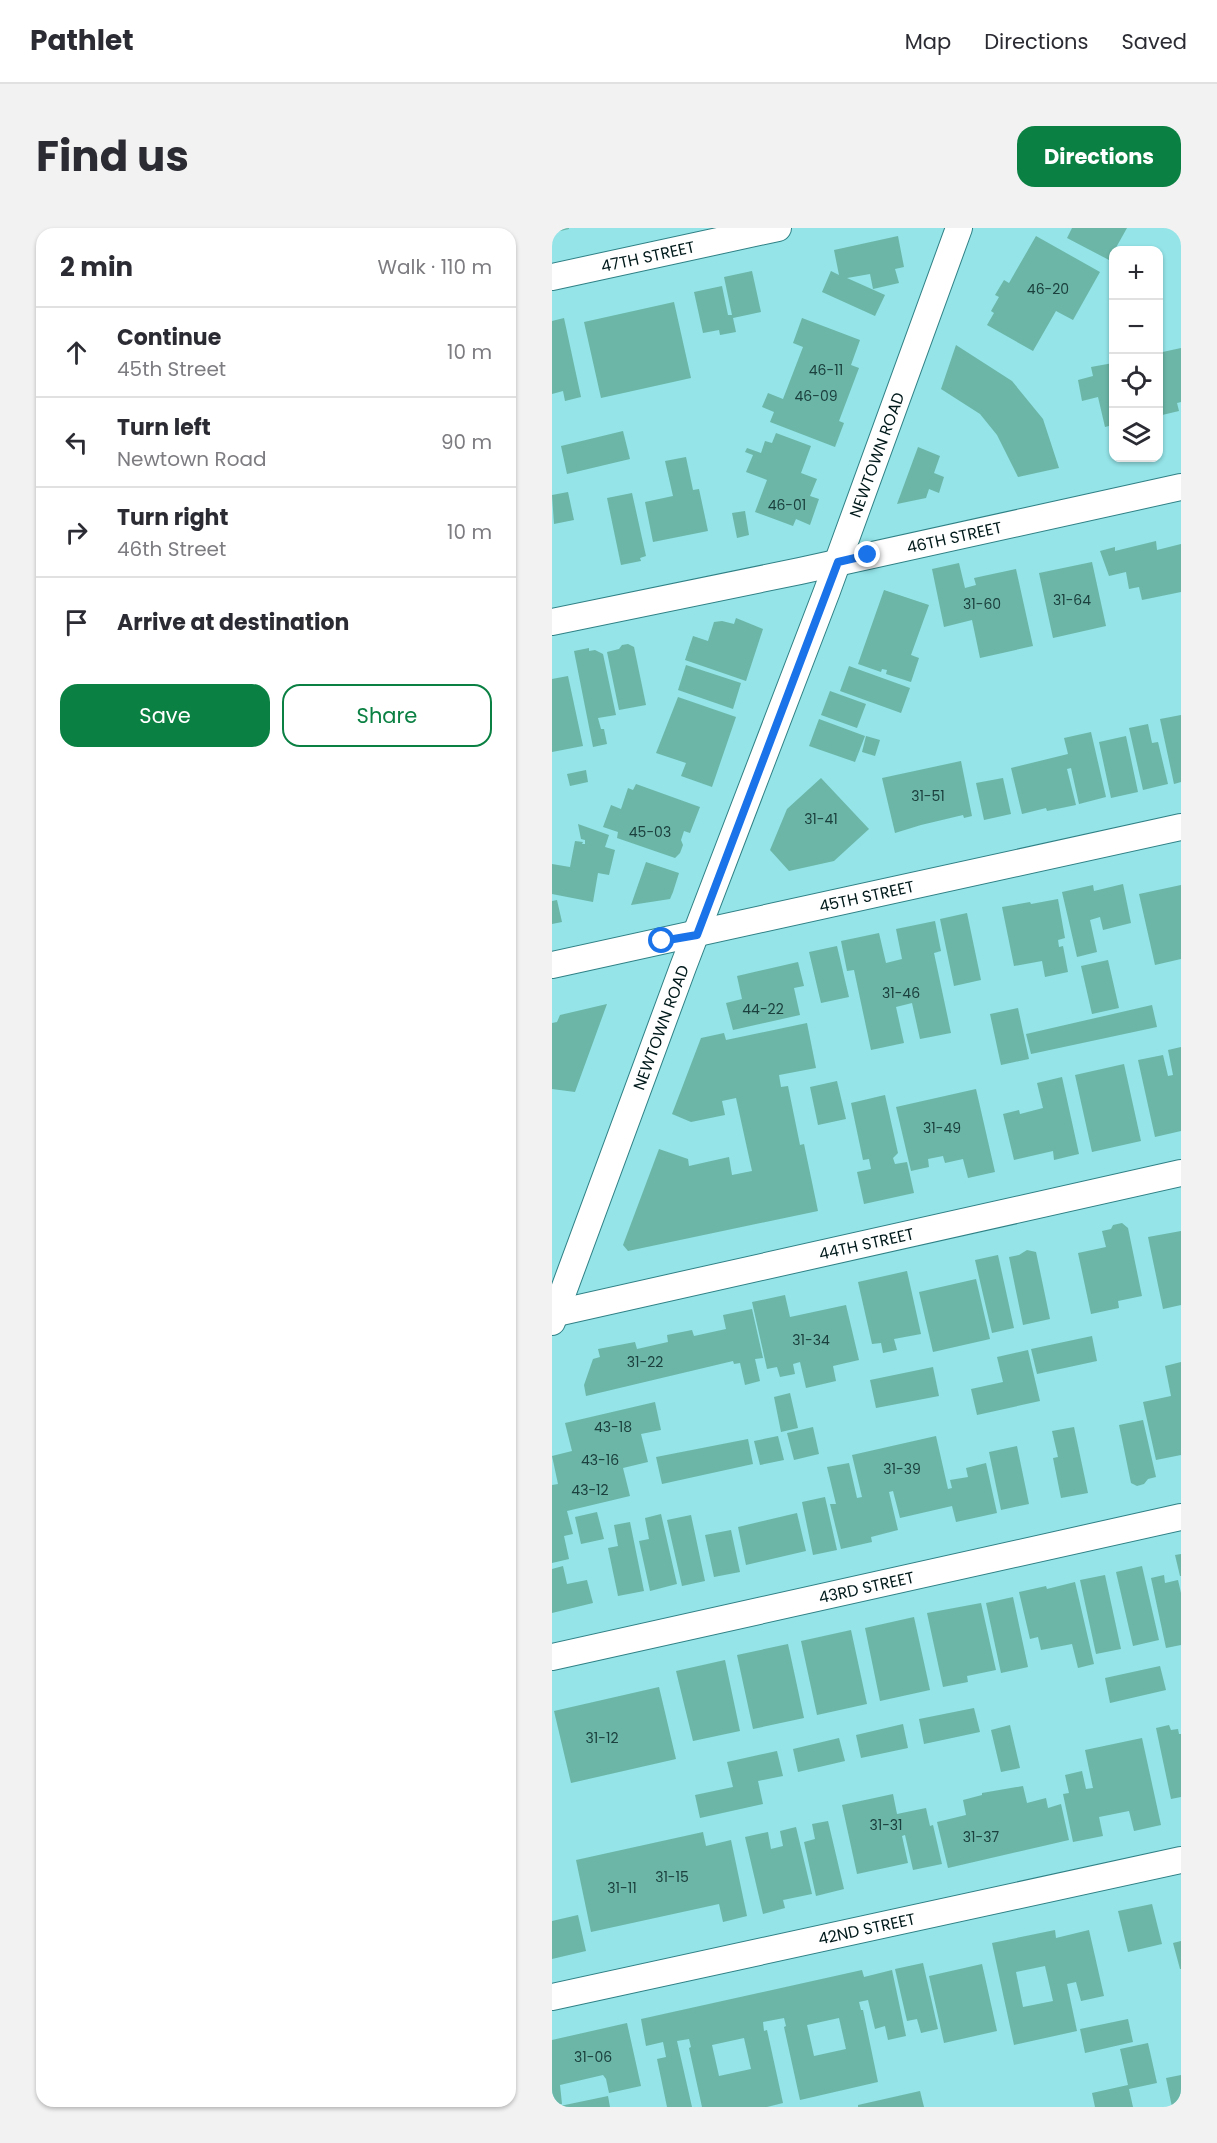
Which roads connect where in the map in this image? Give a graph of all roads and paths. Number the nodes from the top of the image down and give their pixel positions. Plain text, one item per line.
1 (778, 228) edge
2 (958, 228) edge
3 (552, 277) edge
4 (1181, 487) edge
5 (838, 562) junction
6 (552, 622) edge
7 (1181, 828) edge
8 (697, 935) junction
9 (552, 965) edge
10 (1181, 1173) edge
11 (553, 1316) edge
12 (1181, 1518) edge
13 (552, 1657) edge
14 (1181, 1860) edge
15 (552, 1997) edge

1 - 3 street, 47TH STREET
2 - 5 street, NEWTOWN ROAD
4 - 5 street, 46TH STREET
5 - 6 street, 46TH STREET
5 - 8 street, NEWTOWN ROAD
7 - 8 street, 45TH STREET
8 - 9 street, 45TH STREET
8 - 11 street, NEWTOWN ROAD
10 - 11 street, 44TH STREET
12 - 13 street, 43RD STREET
14 - 15 street, 42ND STREET

